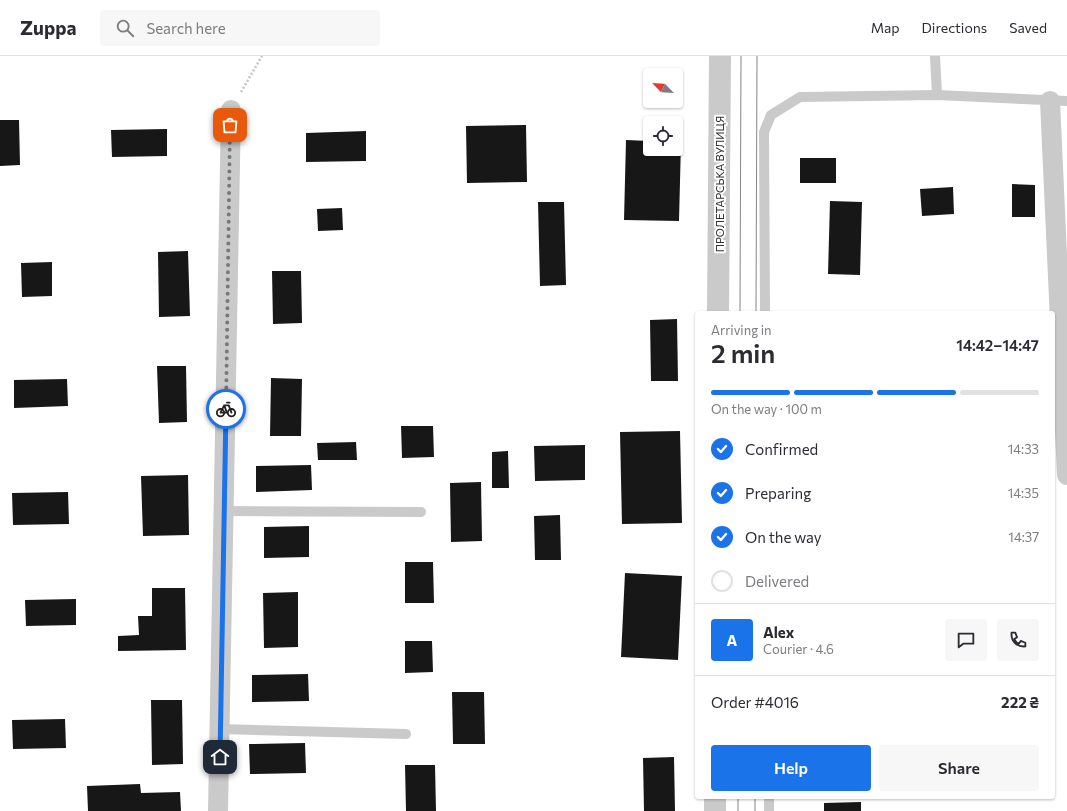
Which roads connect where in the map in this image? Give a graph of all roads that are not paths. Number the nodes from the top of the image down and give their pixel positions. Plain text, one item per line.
1 (720, 56) edge
2 (935, 56) edge
3 (937, 94) junction
4 (1058, 101) edge
5 (231, 110) road end
6 (718, 311) edge
7 (765, 311) edge
8 (1067, 475) edge
9 (224, 511) junction
10 (420, 512) dead end
11 (220, 729) junction
12 (406, 734) dead end
13 (715, 799) edge
14 (769, 799) edge
15 (218, 811) edge
16 (715, 811) edge
17 (769, 811) edge

1 - 6 street, ПРОЛЕТАРСЬКА ВУЛИЦЯ
2 - 3 lane
3 - 4 lane
3 - 7 lane
4 - 8 street
5 - 9 street
9 - 10 lane
9 - 11 street
11 - 12 lane
11 - 15 street
13 - 16 street
14 - 17 lane

